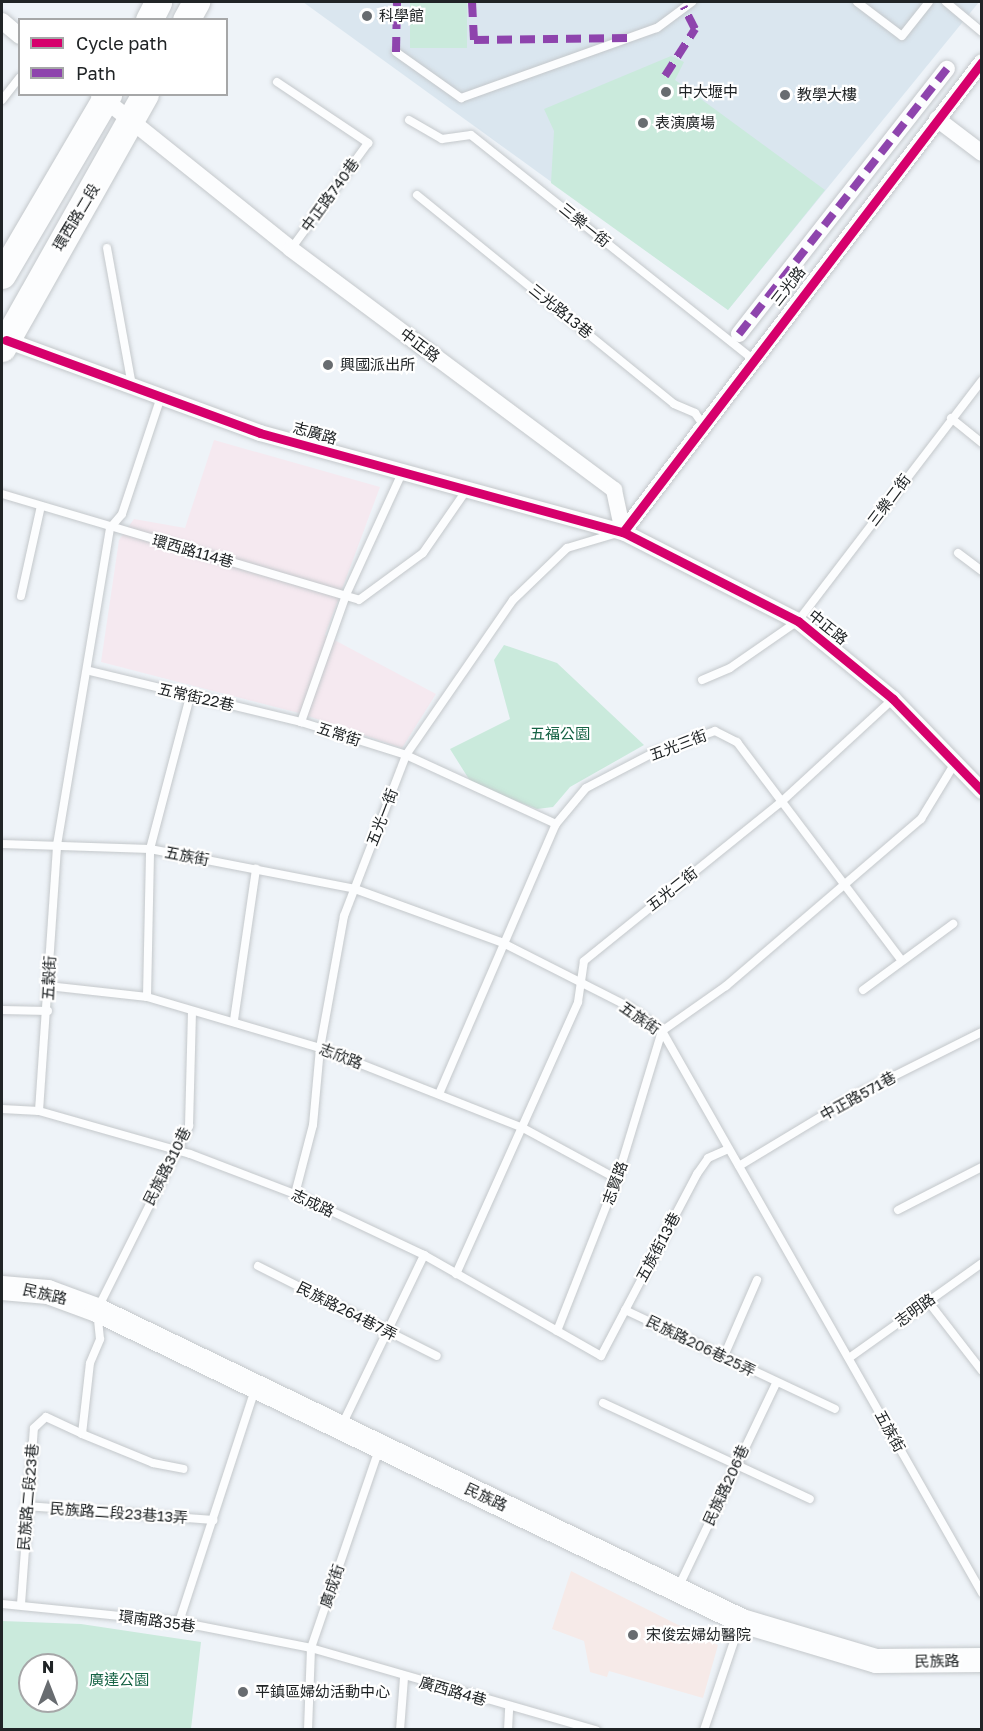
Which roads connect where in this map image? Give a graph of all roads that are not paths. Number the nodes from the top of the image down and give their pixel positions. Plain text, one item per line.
1 (158, 2) edge
2 (196, 2) edge
3 (692, 2) edge
4 (857, 2) edge
5 (929, 2) edge
6 (946, 2) edge
7 (150, 18) edge
8 (187, 18) edge
9 (2, 21) edge
10 (981, 32) edge
11 (18, 34) edge
12 (396, 52) dead end
13 (981, 62) edge
14 (947, 69) dead end
15 (18, 80) edge
16 (277, 82) dead end
17 (104, 96) edge
18 (145, 96) edge
19 (2, 100) edge
20 (937, 119) junction
21 (409, 120) dead end
22 (129, 124) junction
23 (981, 153) edge
24 (417, 195) dead end
25 (107, 248) dead end
26 (291, 249) junction
27 (5, 258) edge
28 (739, 334) dead end
29 (3, 341) edge
30 (751, 358) junction
31 (981, 380) edge
32 (132, 386) junction
33 (162, 396) junction
34 (951, 418) junction
35 (704, 426) junction
36 (981, 443) edge
37 (402, 473) junction
38 (466, 491) junction
39 (2, 494) edge
40 (41, 506) junction
41 (110, 528) junction
42 (623, 532) junction
43 (958, 553) dead end
44 (981, 571) edge
45 (346, 595) junction
46 (21, 596) dead end
47 (798, 621) junction
48 (90, 671) junction
49 (702, 680) dead end
50 (190, 696) junction
51 (893, 699) junction
52 (301, 722) junction
53 (406, 755) junction
54 (955, 763) junction
55 (981, 791) edge
56 (780, 803) junction
57 (556, 824) junction
58 (2, 844) edge
59 (57, 845) junction
60 (150, 849) junction
61 (256, 869) junction
62 (847, 886) junction
63 (355, 889) junction
64 (953, 924) dead end
65 (501, 942) junction
66 (901, 960) junction
67 (583, 985) junction
68 (48, 986) junction
69 (863, 990) dead end
70 (147, 997) junction
71 (2, 1010) edge
72 (48, 1011) junction
73 (192, 1011) junction
74 (234, 1020) junction
75 (662, 1031) junction
76 (981, 1032) edge
77 (320, 1048) junction
78 (439, 1094) junction
79 (2, 1109) edge
80 (39, 1111) junction
81 (521, 1127) junction
82 (728, 1149) junction
83 (174, 1150) junction
84 (739, 1166) junction
85 (981, 1167) edge
86 (617, 1179) junction
87 (296, 1194) junction
88 (898, 1210) dead end
89 (424, 1255) junction
90 (981, 1263) edge
91 (258, 1266) dead end
92 (456, 1274) junction
93 (757, 1280) dead end
94 (2, 1288) edge
95 (927, 1300) junction
96 (97, 1310) junction
97 (625, 1310) junction
98 (557, 1331) junction
99 (387, 1332) junction
100 (437, 1356) dead end
101 (601, 1356) joint
102 (724, 1356) junction
103 (849, 1358) junction
104 (981, 1371) edge
105 (776, 1383) junction
106 (256, 1386) junction
107 (603, 1403) dead end
108 (835, 1409) dead end
109 (342, 1426) junction
110 (82, 1434) junction
111 (380, 1446) junction
112 (734, 1465) junction
113 (183, 1469) dead end
114 (810, 1499) dead end
115 (26, 1506) junction
116 (213, 1520) junction
117 (678, 1588) junction
118 (981, 1593) edge
119 (2, 1604) edge
120 (21, 1604) junction
121 (742, 1621) junction
122 (179, 1622) junction
123 (311, 1648) junction
124 (981, 1660) edge
125 (404, 1678) junction
126 (509, 1708) junction
127 (308, 1730) edge
128 (400, 1730) edge
129 (508, 1730) edge
130 (596, 1730) edge
131 (704, 1730) edge

1 - 7 main road
2 - 8 main road
3 - 12 lane
4 - 5 lane
6 - 10 lane
9 - 11 street
13 - 20 street, 三光路
14 - 28 street
15 - 19 lane
16 - 26 lane, 中正路740巷
17 - 22 street, 中正路
17 - 27 main road
18 - 22 main road, 環西路二段
20 - 23 street
20 - 30 street, 三光路
21 - 30 lane, 三樂一街
22 - 26 street, 中正路
22 - 29 main road, 環西路二段
24 - 35 lane, 三光路13巷
25 - 32 lane
26 - 42 street, 中正路
29 - 32 street, 志廣路
30 - 35 street, 三光路
31 - 34 lane, 三樂二街
32 - 33 street, 志廣路
33 - 37 street, 志廣路
33 - 41 lane
34 - 36 lane
34 - 47 lane, 三樂二街
35 - 42 street, 三光路
37 - 38 street, 志廣路
37 - 45 lane, 五常街
38 - 42 street, 志廣路
38 - 45 lane
39 - 40 lane, 環西路114巷
40 - 41 lane, 環西路114巷
40 - 46 lane
41 - 45 lane, 環西路114巷
41 - 48 lane
42 - 47 street, 中正路
42 - 53 lane, 五光一街
43 - 44 lane
45 - 52 lane, 五常街
47 - 49 lane, 三樂二街
47 - 51 street, 中正路
48 - 50 lane, 五常街22巷
48 - 59 lane
50 - 52 lane, 五常街22巷
50 - 60 lane
51 - 54 street, 中正路
51 - 56 lane, 五光二街
52 - 53 lane, 五常街
53 - 57 lane, 五常街
53 - 63 lane, 五光一街
54 - 55 street, 中正路
54 - 62 lane
56 - 57 lane, 五光三街
56 - 62 lane, 五光三街
56 - 67 lane, 五光二街
57 - 65 lane, 五光三街
58 - 59 lane, 五族街
59 - 60 lane, 五族街
59 - 68 lane, 五穀街
60 - 61 lane, 五族街
60 - 70 lane
61 - 63 lane, 五族街
61 - 74 lane
62 - 66 lane, 五光三街
62 - 75 lane
63 - 65 lane, 五族街
63 - 77 lane, 五光一街
64 - 66 lane
65 - 67 lane, 五族街
65 - 78 lane, 五光三街
66 - 69 lane
67 - 75 lane, 五族街
67 - 81 lane, 五光二街
68 - 70 lane, 志欣路
68 - 72 lane, 五穀街
70 - 73 lane, 志欣路
71 - 72 lane
72 - 80 lane, 五穀街
73 - 74 lane, 志欣路
73 - 83 lane, 民族路310巷
74 - 77 lane, 志欣路
75 - 82 lane, 五族街
75 - 86 lane, 志賢路
76 - 84 lane, 中正路571巷
77 - 78 lane, 志欣路
77 - 87 lane, 五光一街
78 - 81 lane, 志欣路
79 - 80 lane, 志成路
80 - 83 lane, 志成路
81 - 86 lane, 志欣路
81 - 92 lane, 五光二街
82 - 84 lane, 五族街
82 - 97 lane, 五族街13巷
83 - 87 lane, 志成路
83 - 96 lane, 民族路310巷
84 - 103 lane, 五族街
85 - 88 lane
86 - 98 lane, 志賢路
87 - 89 lane, 志成路
89 - 92 lane, 志成路
89 - 99 lane
90 - 95 lane, 志明路
91 - 99 lane, 民族路264巷7弄
92 - 98 lane, 志成路
93 - 102 lane
94 - 96 main road, 民族路
95 - 103 lane, 志明路
95 - 104 lane
96 - 106 main road, 民族路
96 - 110 lane
97 - 101 lane, 五族街13巷
97 - 102 lane, 民族路206巷25弄
98 - 101 lane, 志成路
99 - 100 lane, 民族路264巷7弄
99 - 109 lane
102 - 105 lane, 民族路206巷25弄
103 - 118 lane, 五族街
105 - 108 lane, 民族路206巷25弄
105 - 112 lane, 民族路206巷
106 - 109 main road, 民族路
106 - 116 lane
107 - 112 lane
109 - 111 main road, 民族路
110 - 113 lane
110 - 115 lane, 民族路二段23巷
111 - 117 main road, 民族路
111 - 123 lane, 廣成街
112 - 114 lane
112 - 117 lane, 民族路206巷
115 - 116 lane, 民族路二段23巷13弄
115 - 120 lane, 民族路二段23巷
116 - 122 lane
117 - 121 main road, 民族路
119 - 120 lane, 環南路35巷
120 - 122 lane, 環南路35巷
121 - 124 main road, 民族路
121 - 131 lane
122 - 123 lane, 環南路35巷
123 - 125 lane, 廣西路4巷
123 - 127 lane, 廣成街
125 - 126 lane, 廣西路4巷
125 - 128 lane
126 - 129 lane
126 - 130 lane, 廣西路4巷

